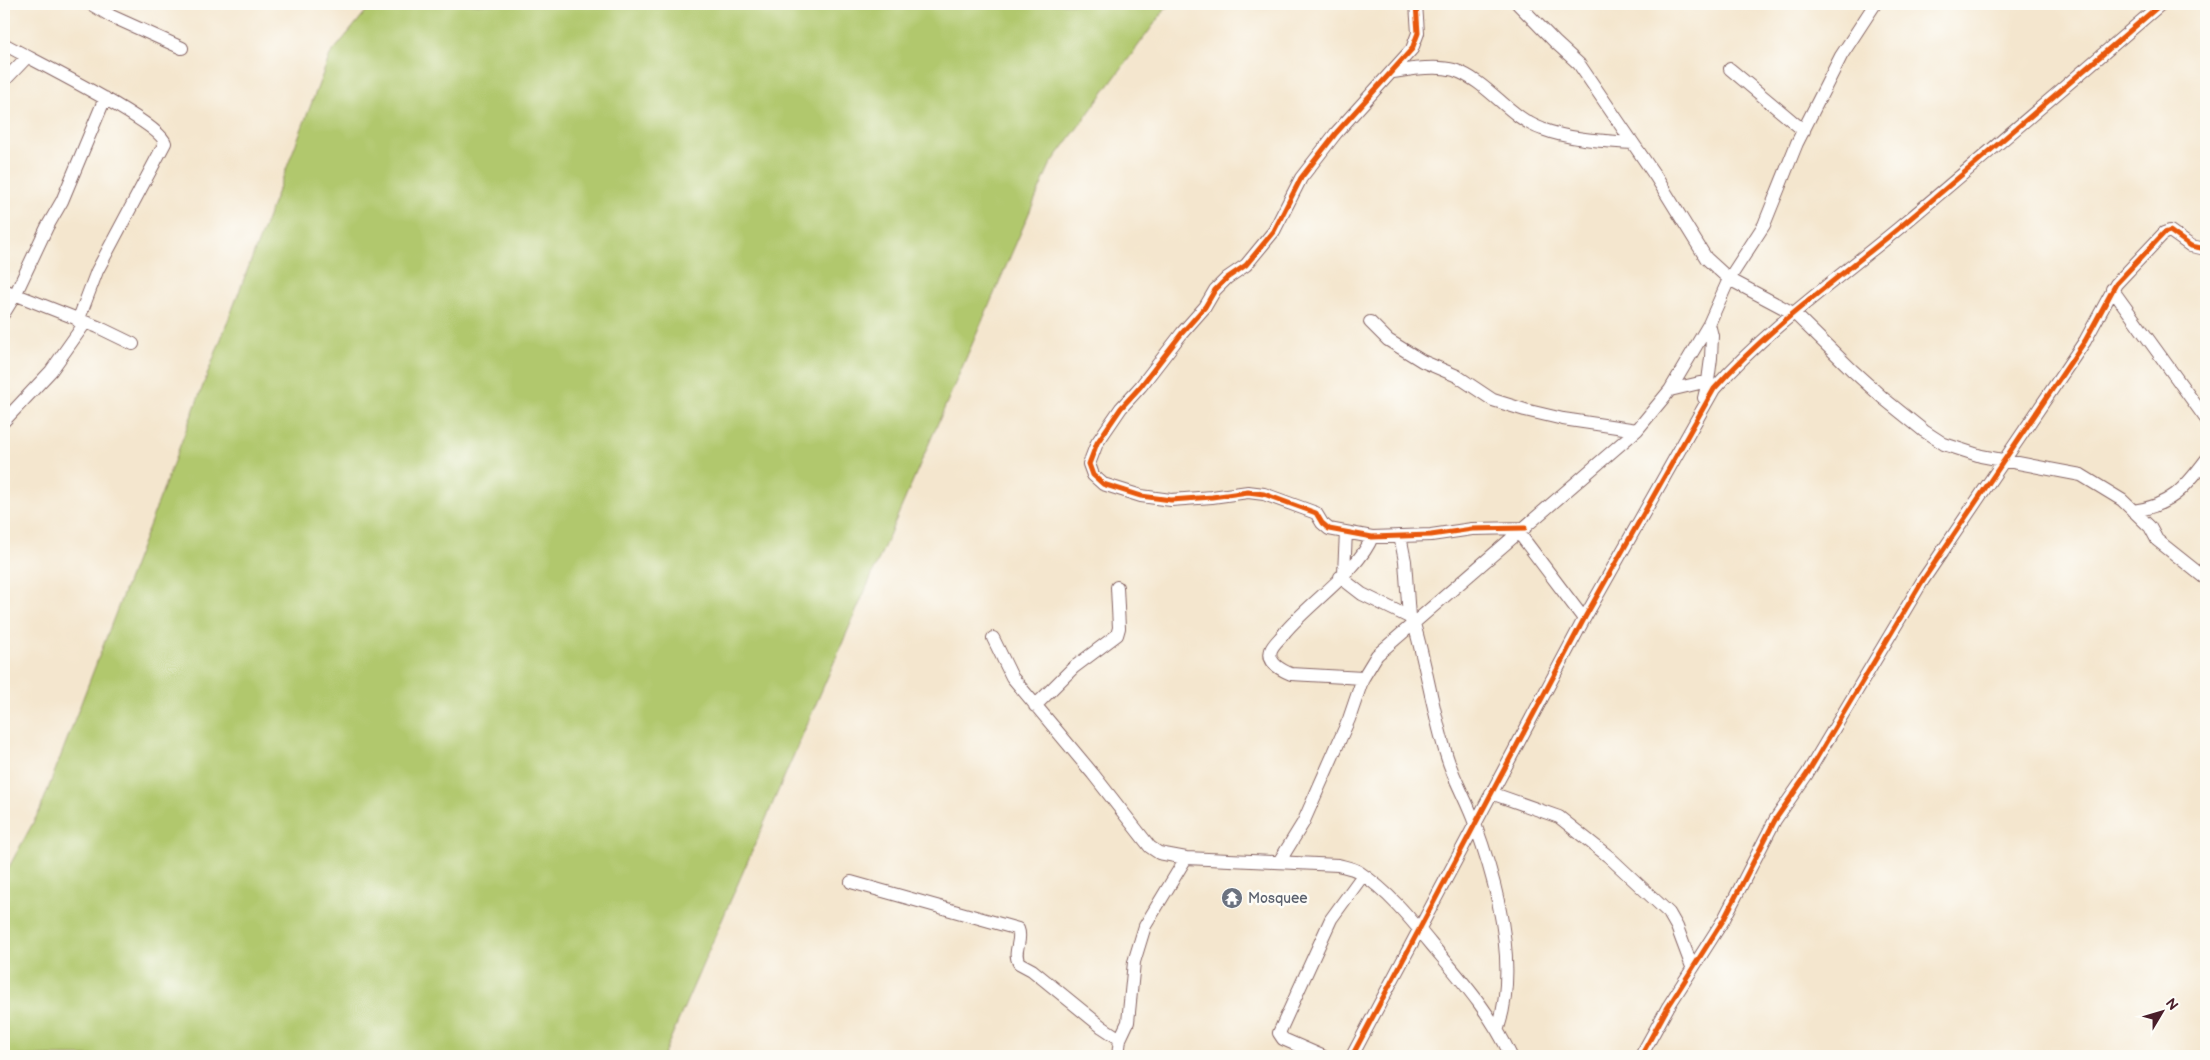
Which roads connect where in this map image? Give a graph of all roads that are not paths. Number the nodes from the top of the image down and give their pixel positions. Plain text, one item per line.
1 (92, 4) edge
2 (1416, 4) edge
3 (1518, 4) edge
4 (1874, 4) edge
5 (2161, 4) edge
6 (4, 44) edge
7 (182, 48) dead end
8 (27, 57) junction
9 (1730, 69) dead end
10 (1393, 72) junction
11 (4, 80) edge
12 (105, 98) junction
13 (1804, 131) junction
14 (1633, 143) junction
15 (2206, 249) edge
16 (1729, 279) junction
17 (2112, 289) junction
18 (9, 292) edge
19 (4, 313) edge
20 (1795, 314) junction
21 (82, 322) junction
22 (1370, 322) dead end
23 (1710, 324) junction
24 (133, 344) dead end
25 (1708, 381) junction
26 (1670, 390) junction
27 (1701, 410) junction
28 (2206, 419) edge
29 (4, 421) edge
30 (1637, 430) junction
31 (2206, 460) edge
32 (2003, 461) junction
33 (2133, 511) junction
34 (1522, 530) junction
35 (1346, 532) junction
36 (1400, 536) junction
37 (1372, 537) junction
38 (1342, 575) junction
39 (2206, 579) edge
40 (1117, 587) dead end
41 (1584, 619) junction
42 (1411, 620) junction
43 (993, 638) dead end
44 (1363, 678) junction
45 (1035, 706) junction
46 (1491, 793) junction
47 (1475, 824) junction
48 (1186, 858) junction
49 (1279, 862) junction
50 (1363, 875) junction
51 (851, 882) dead end
52 (1419, 929) junction
53 (1692, 966) junction
54 (1498, 1028) junction
55 (1120, 1039) junction
56 (1118, 1056) edge
57 (1322, 1056) edge
58 (1352, 1056) edge
59 (1511, 1056) edge
60 (1641, 1056) edge

1 - 7 street
2 - 10 street
3 - 14 street
4 - 13 street
5 - 20 street
6 - 8 street
8 - 11 street
8 - 12 street
9 - 13 street
10 - 14 street
10 - 35 street
12 - 18 street
12 - 21 street
13 - 16 street
14 - 16 street
15 - 17 street
16 - 20 street
16 - 23 street
17 - 28 street
17 - 32 street
18 - 19 street
18 - 21 street
20 - 27 street
20 - 32 street
21 - 24 street
21 - 29 street
22 - 30 street
23 - 25 street
23 - 26 street
25 - 26 street
25 - 27 street
26 - 30 street
27 - 41 street
30 - 34 street
31 - 33 street
32 - 33 street
32 - 53 street
33 - 39 street
34 - 36 street
34 - 41 street
34 - 42 street
35 - 37 street
35 - 38 street
36 - 37 street
36 - 42 street
37 - 38 street
38 - 42 street
38 - 44 street
40 - 45 street
41 - 46 street
42 - 44 street
42 - 47 street
43 - 45 street
44 - 49 street
45 - 48 street
46 - 47 street
46 - 53 street
47 - 52 street
47 - 54 street
48 - 49 street
48 - 55 street
49 - 50 street
50 - 52 street
50 - 57 street
51 - 55 street
52 - 54 street
52 - 58 street
53 - 60 street
54 - 59 street
55 - 56 street

